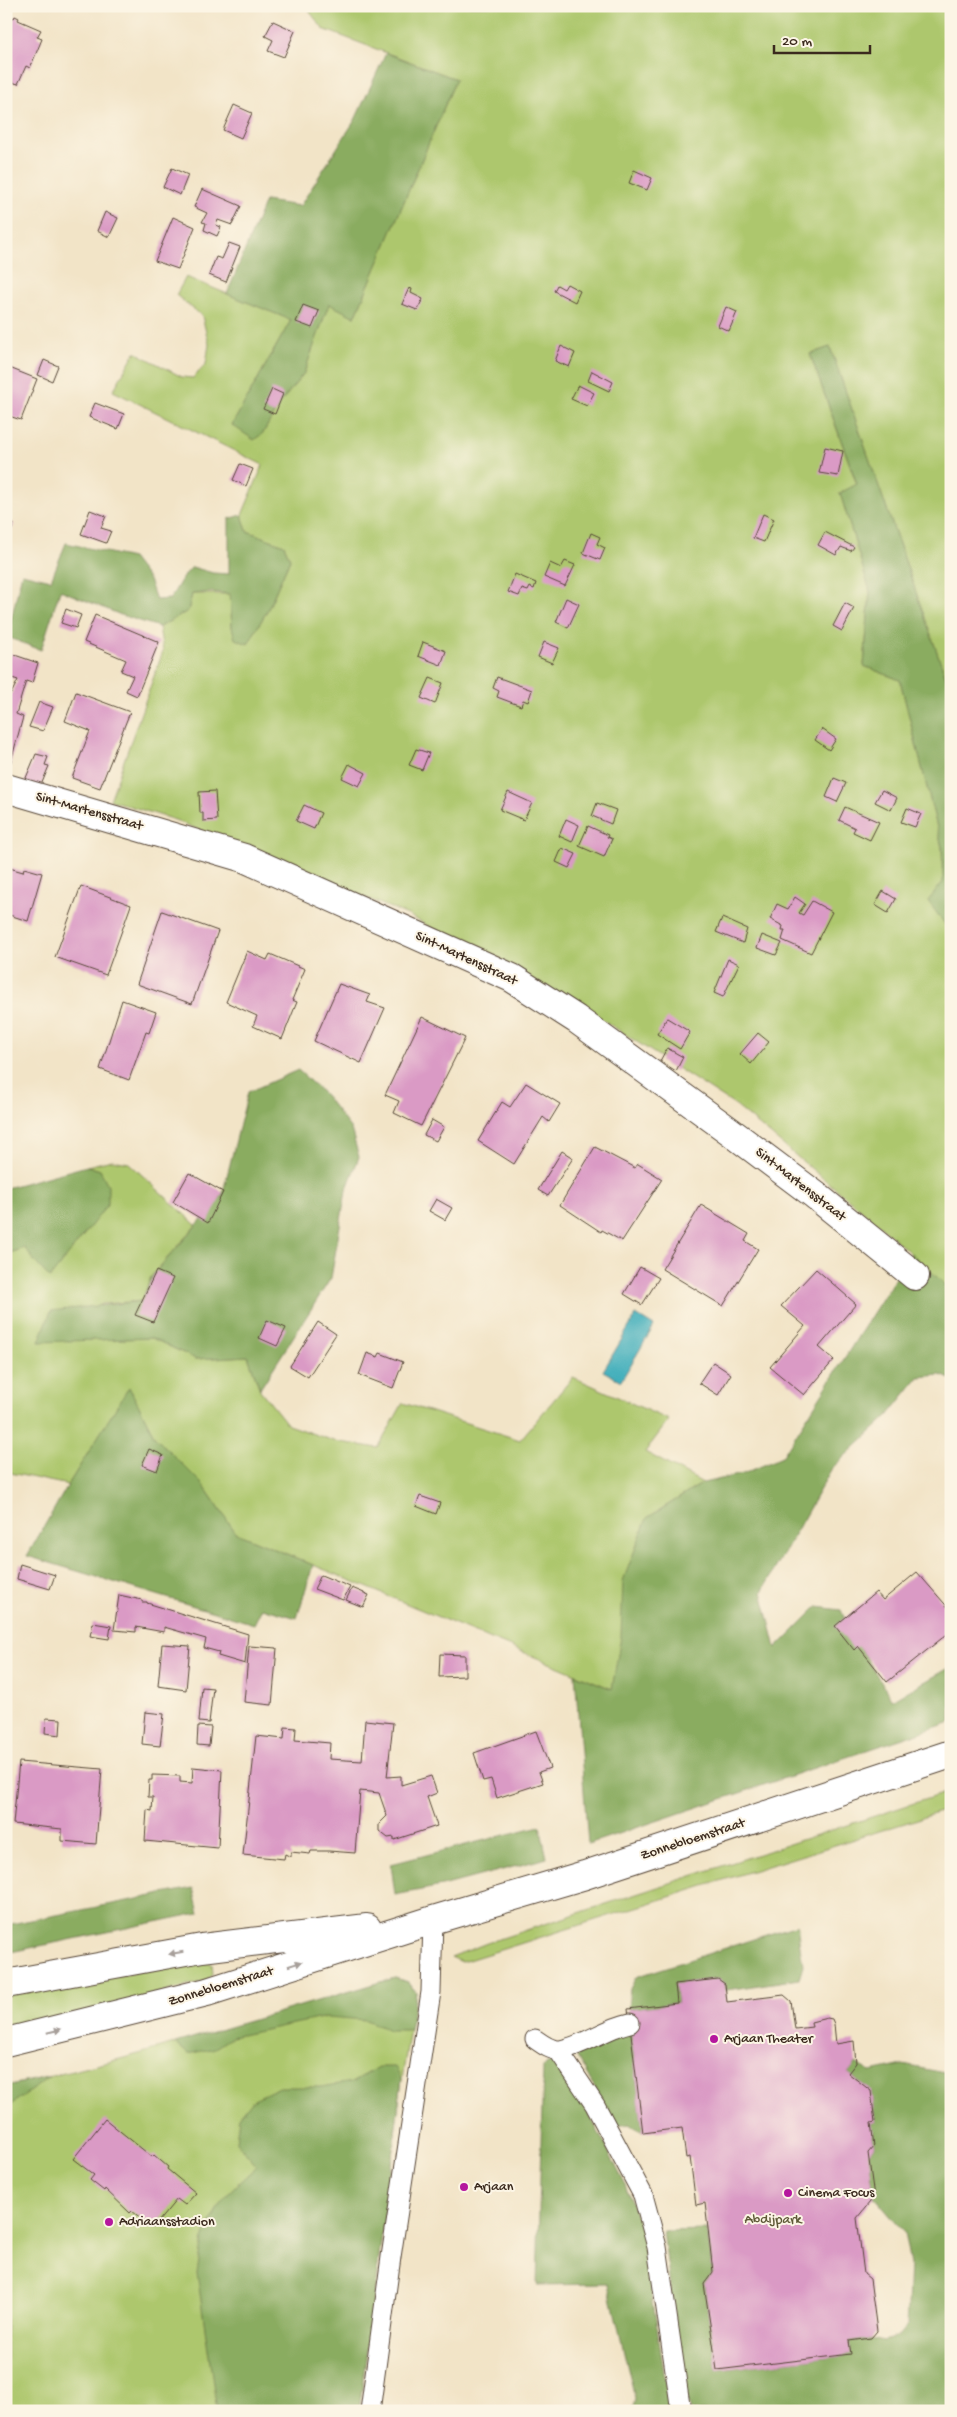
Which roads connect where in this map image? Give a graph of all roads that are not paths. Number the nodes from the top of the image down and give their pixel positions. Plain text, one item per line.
1 (6, 788) edge
2 (916, 1276) dead end
3 (951, 1754) edge
4 (433, 1920) junction
5 (207, 1948) junction
6 (6, 1984) edge
7 (207, 1992) junction
8 (630, 2023) dead end
9 (535, 2039) dead end
10 (6, 2042) edge
11 (558, 2050) junction
12 (370, 2411) edge
13 (680, 2411) edge

1 - 2 main road, Sint-Martensstraat
3 - 4 main road, Zonnebloemstraat
4 - 5 main road, Zonnebloemstraat
7 -> 4 main road, Zonnebloemstraat
4 - 12 lane
5 -> 6 main road, Zonnebloemstraat
5 - 7 main road
10 -> 7 main road, Zonnebloemstraat
8 - 11 lane
9 - 11 lane
11 - 13 lane

